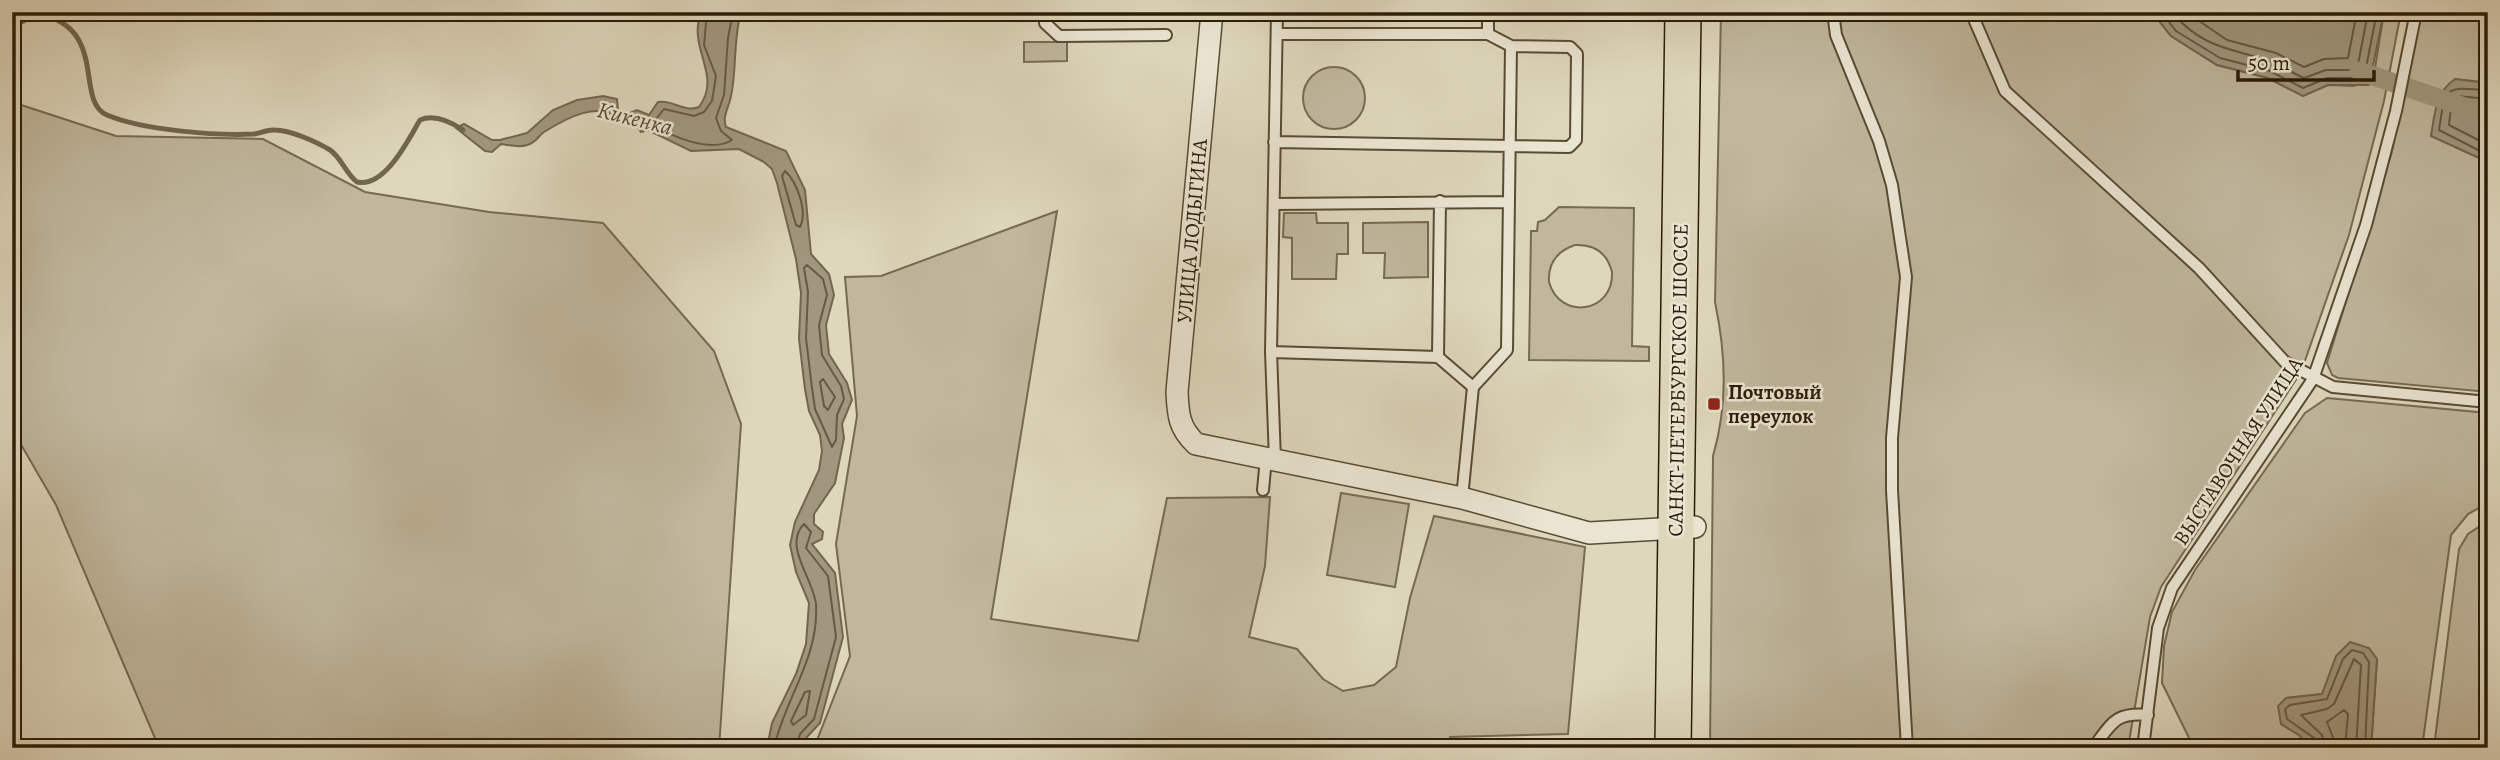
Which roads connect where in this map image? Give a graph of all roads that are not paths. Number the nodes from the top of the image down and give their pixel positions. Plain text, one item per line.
1 (1045, 12) edge
2 (1212, 12) edge
3 (1277, 12) edge
4 (1488, 12) edge
5 (1683, 12) edge
6 (1703, 12) edge
7 (1833, 12) edge
8 (1971, 12) edge
9 (2416, 12) edge
10 (1277, 34) junction
11 (1489, 34) junction
12 (1166, 35) dead end
13 (1511, 46) junction
14 (1274, 142) junction
15 (1510, 146) junction
16 (1440, 201) junction
17 (1509, 202) junction
18 (1274, 204) junction
19 (1271, 352) junction
20 (1438, 357) junction
21 (2313, 379) junction
22 (1473, 387) junction
23 (2488, 402) edge
24 (1270, 459) junction
25 (1263, 490) dead end
26 (1462, 498) junction
27 (1686, 527) junction
28 (2148, 715) junction
29 (1673, 748) edge
30 (1693, 748) edge
31 (1906, 748) edge
32 (2093, 748) edge
33 (2143, 748) edge

1 - 12 lane
2 - 24 street, УЛИЦА ЛОДЫГИНА
3 - 10 lane
4 - 11 lane
5 - 27 main road, САНКТ-ПЕТЕРБУРГСКОЕ ШОССЕ
6 - 27 main road, САНКТ-ПЕТЕРБУРГСКОЕ ШОССЕ
7 - 31 lane
8 - 21 lane
9 - 21 lane, ВЫСТАВОЧНАЯ УЛИЦА
10 - 11 lane
10 - 14 lane
11 - 13 lane
13 - 15 lane
13 - 15 lane
14 - 15 lane
14 - 18 lane
15 - 17 lane
16 - 17 lane
16 - 18 lane
16 - 20 lane
17 - 22 lane
18 - 19 lane
19 - 20 lane
19 - 24 lane
20 - 22 lane
21 - 23 lane
21 - 28 lane, ВЫСТАВОЧНАЯ УЛИЦА
22 - 26 lane
24 - 25 lane
24 - 26 street
26 - 27 street
27 - 29 main road, САНКТ-ПЕТЕРБУРГСКОЕ ШОССЕ
27 - 30 main road, САНКТ-ПЕТЕРБУРГСКОЕ ШОССЕ
28 - 32 lane
28 - 33 lane, ВЫСТАВОЧНАЯ УЛИЦА

